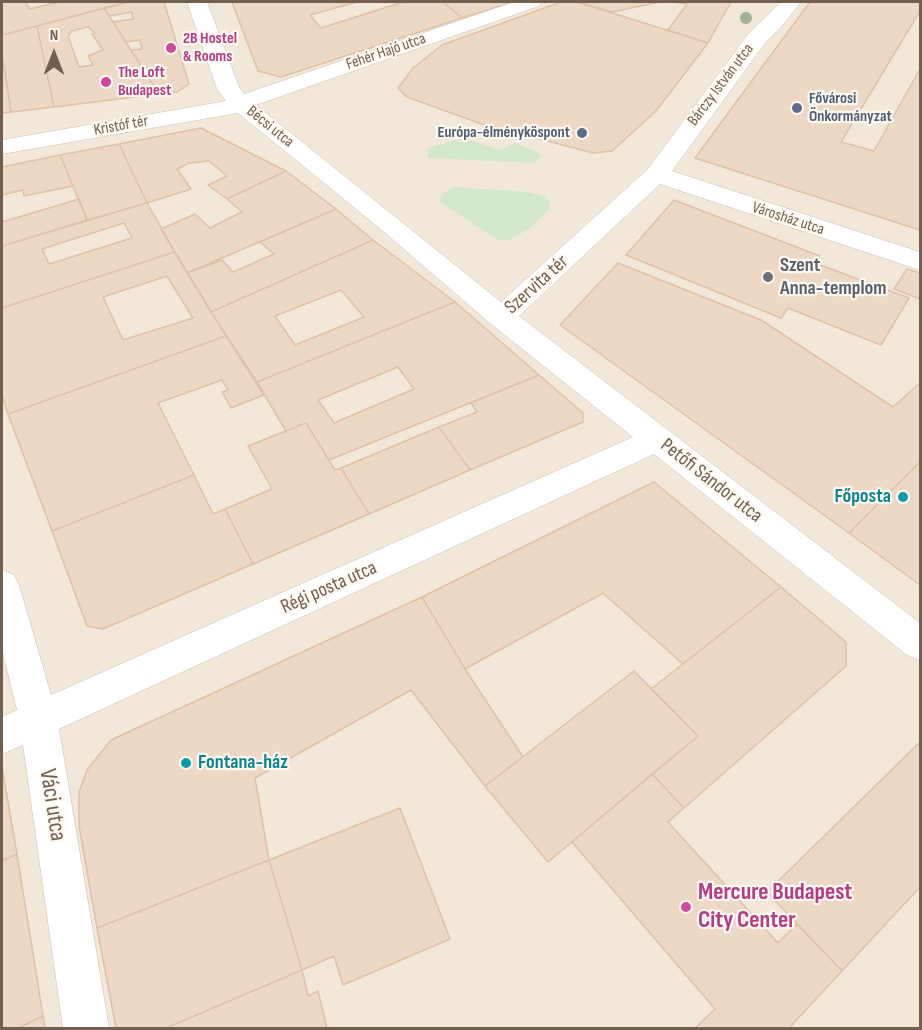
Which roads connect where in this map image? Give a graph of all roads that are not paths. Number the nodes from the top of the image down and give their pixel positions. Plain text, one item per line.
1 (197, 2) edge
2 (532, 2) edge
3 (791, 2) edge
4 (240, 103) junction
5 (2, 147) edge
6 (657, 174) junction
7 (386, 220) joint
8 (921, 261) edge
9 (501, 317) junction
10 (657, 439) junction
11 (2, 585) edge
12 (921, 644) edge
13 (39, 720) junction
14 (2, 736) edge
15 (86, 1029) edge

1 - 4 street, Bécsi utca
2 - 4 street, Fehér Hajó utca
3 - 6 street, Bárczy István utca
4 - 5 street, Kristóf tér
4 - 7 street, Bécsi utca
6 - 8 street, Városház utca
6 - 9 street, Szervita tér
7 - 9 street, Szervita tér
9 - 10 street, Petőfi Sándor utca
10 - 12 street, Petőfi Sándor utca
10 - 13 street, Régi posta utca
11 - 13 street, Váci utca
13 - 14 street, Régi posta utca
13 - 15 street, Váci utca

